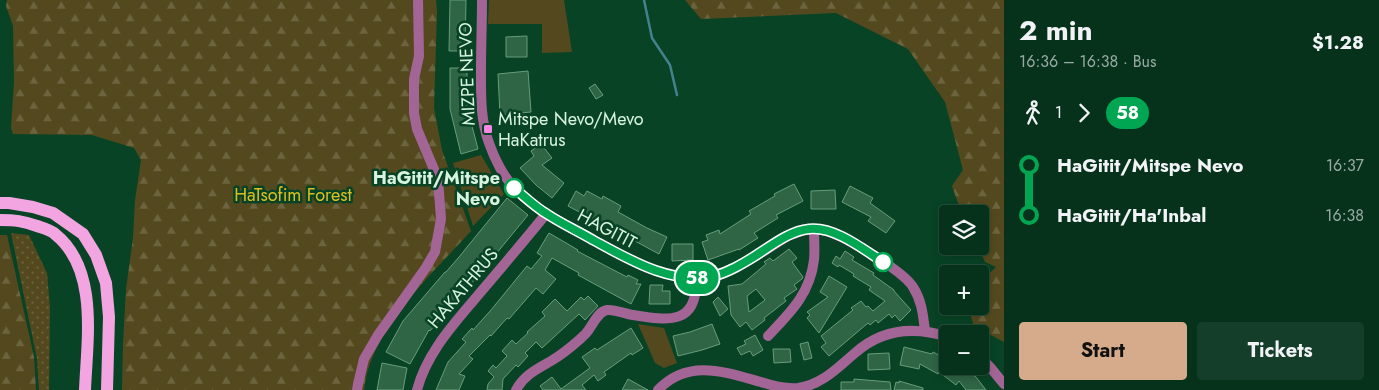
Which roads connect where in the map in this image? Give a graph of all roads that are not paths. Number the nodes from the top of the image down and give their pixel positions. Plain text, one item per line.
1 (418, 0) edge
2 (482, 0) edge
3 (5, 203) edge
4 (546, 214) junction
5 (0, 220) edge
6 (814, 229) junction
7 (696, 278) junction
8 (925, 331) junction
9 (939, 335) edge
10 (768, 336) dead end
11 (989, 366) edge
12 (1004, 384) edge
13 (814, 387) edge
14 (85, 390) edge
15 (107, 390) edge
16 (357, 390) edge
17 (417, 390) edge
18 (516, 390) edge
19 (658, 390) edge

1 - 16 street
2 - 4 street, MIZPE NEVO
3 - 15 main road
4 - 7 street, HAGITIT
4 - 17 street, HAKATHRUS
5 - 14 main road
6 - 7 street, HAGITIT
6 - 8 street, HAGITIT
6 - 10 street
7 - 18 street
8 - 9 street
8 - 13 street
11 - 12 street
13 - 19 street

